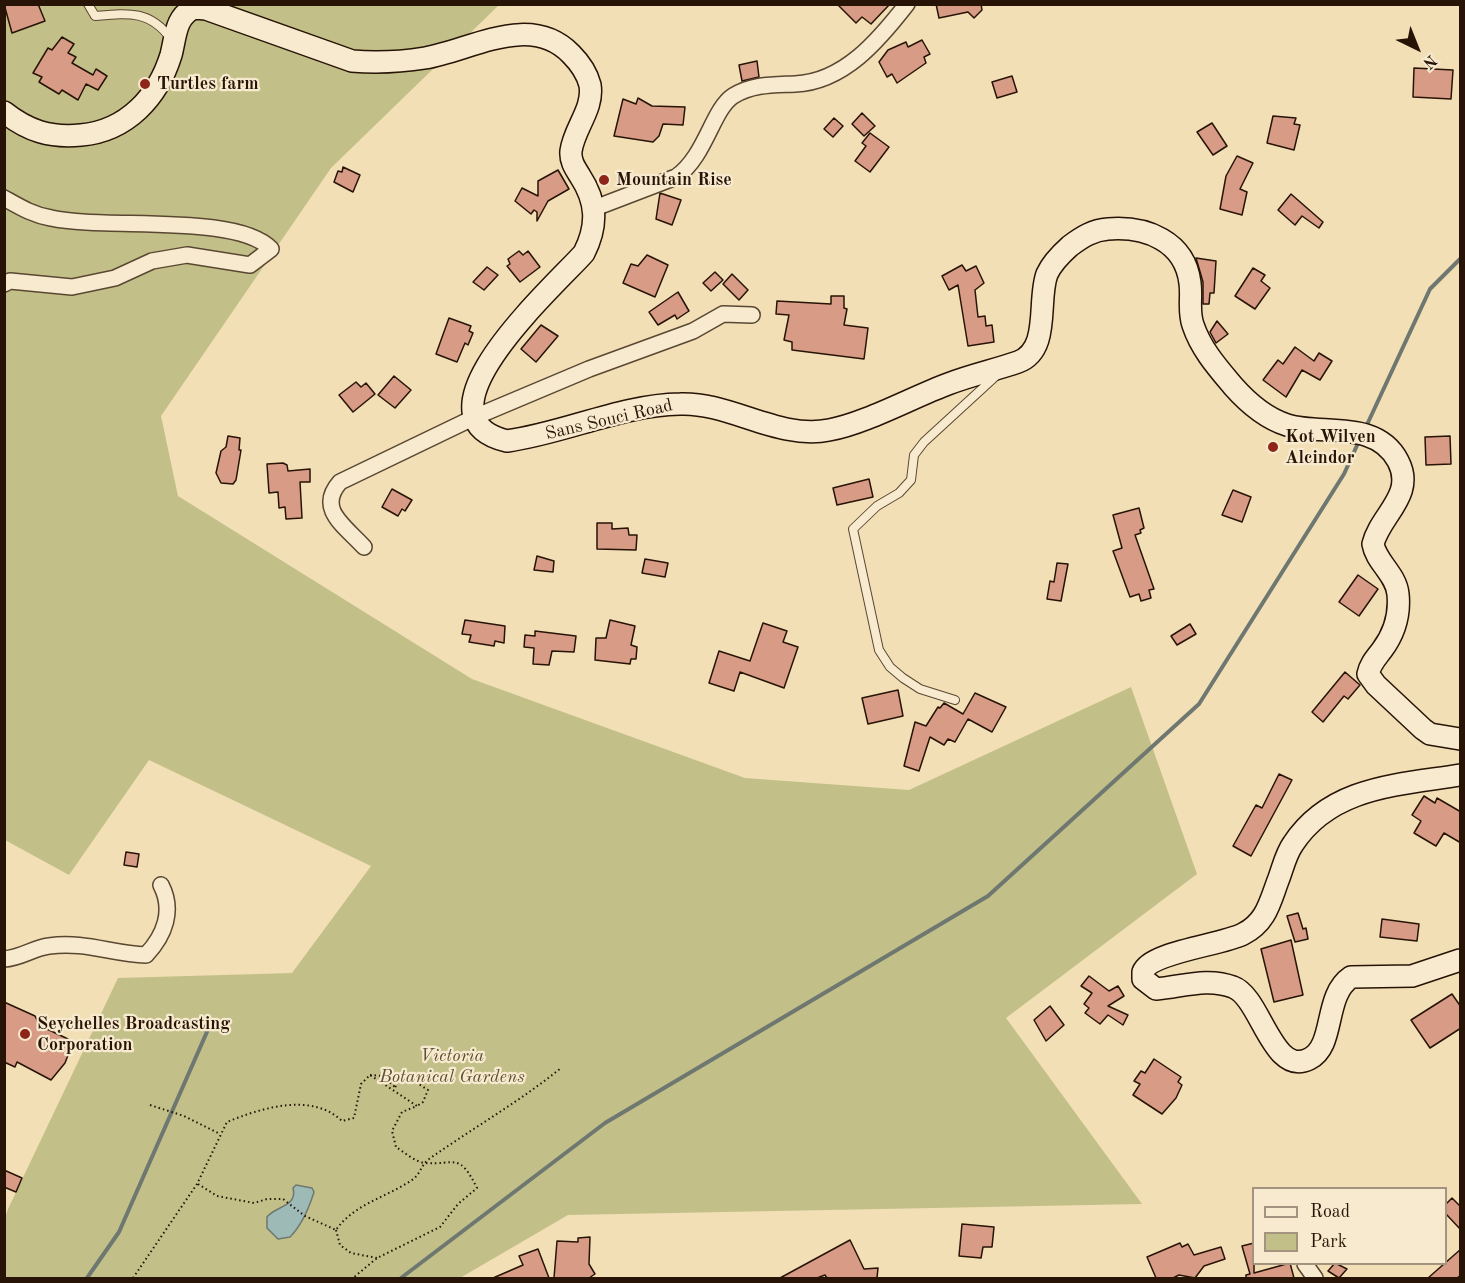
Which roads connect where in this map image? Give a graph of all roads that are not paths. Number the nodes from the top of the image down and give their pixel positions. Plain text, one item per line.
1 (87, 4) edge
2 (907, 4) edge
3 (174, 42) junction
4 (4, 112) edge
5 (4, 198) edge
6 (595, 208) junction
7 (4, 284) edge
8 (752, 315) dead end
9 (1010, 364) junction
10 (475, 417) junction
11 (364, 547) dead end
12 (955, 700) dead end
13 (1461, 739) edge
14 (1461, 774) edge
15 (161, 885) dead end
16 (4, 959) edge
17 (1461, 960) edge
18 (1306, 1265) edge
19 (1315, 1278) edge

1 - 3 lane
2 - 6 street
3 - 4 main road
3 - 6 main road
5 - 7 street
6 - 10 main road
8 - 10 street
9 - 10 main road, Sans Souci Road
9 - 12 lane
9 - 13 main road, Sans Souci Road
10 - 11 street
14 - 17 main road
15 - 16 street
18 - 19 street

